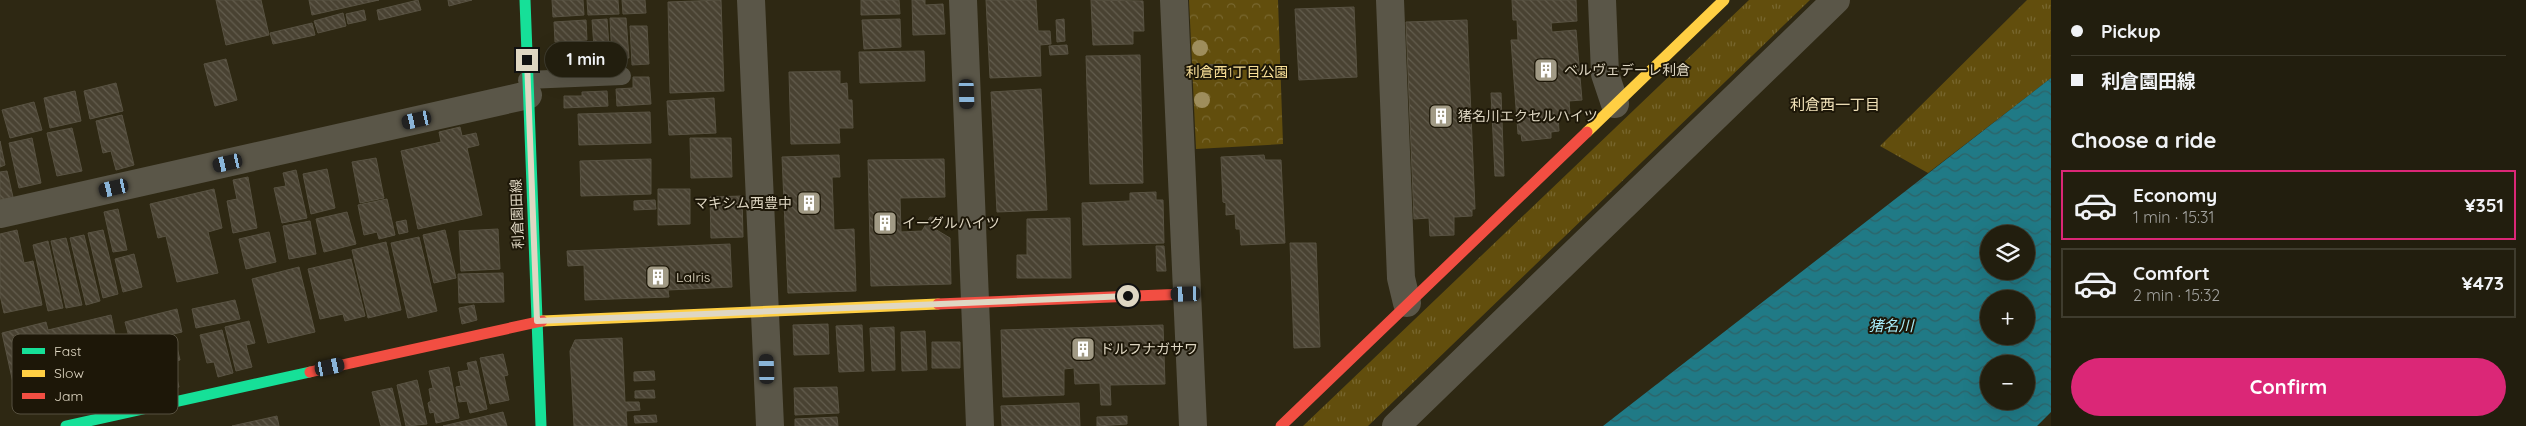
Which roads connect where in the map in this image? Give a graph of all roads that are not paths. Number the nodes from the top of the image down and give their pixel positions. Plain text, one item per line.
1 (525, 0) edge
2 (751, 0) edge
3 (963, 0) edge
4 (1174, 0) edge
5 (1390, 0) edge
6 (1602, 0) edge
7 (1724, 0) edge
8 (1836, 0) edge
9 (622, 76) dead end
10 (528, 87) junction
11 (1615, 104) junction
12 (0, 214) edge
13 (1186, 294) junction
14 (975, 301) junction
15 (1407, 303) junction
16 (765, 312) junction
17 (537, 321) junction
18 (178, 401) edge
19 (120, 414) edge
20 (66, 426) edge
21 (541, 426) edge
22 (770, 426) edge
23 (980, 426) edge
24 (1193, 426) edge
25 (1280, 426) edge
26 (1396, 426) edge

1 - 10 street, 利倉園田線
2 - 16 street
3 - 14 street
4 - 13 street
5 - 15 street
6 - 11 street
7 - 11 street
8 - 26 street
9 - 10 lane
10 - 12 street
10 - 17 street, 利倉園田線
11 - 15 street
13 - 14 street
13 - 24 street
14 - 16 street
14 - 23 street
15 - 25 street
16 - 17 street
16 - 22 street
17 - 18 street
17 - 21 street, 利倉園田線
19 - 20 street

